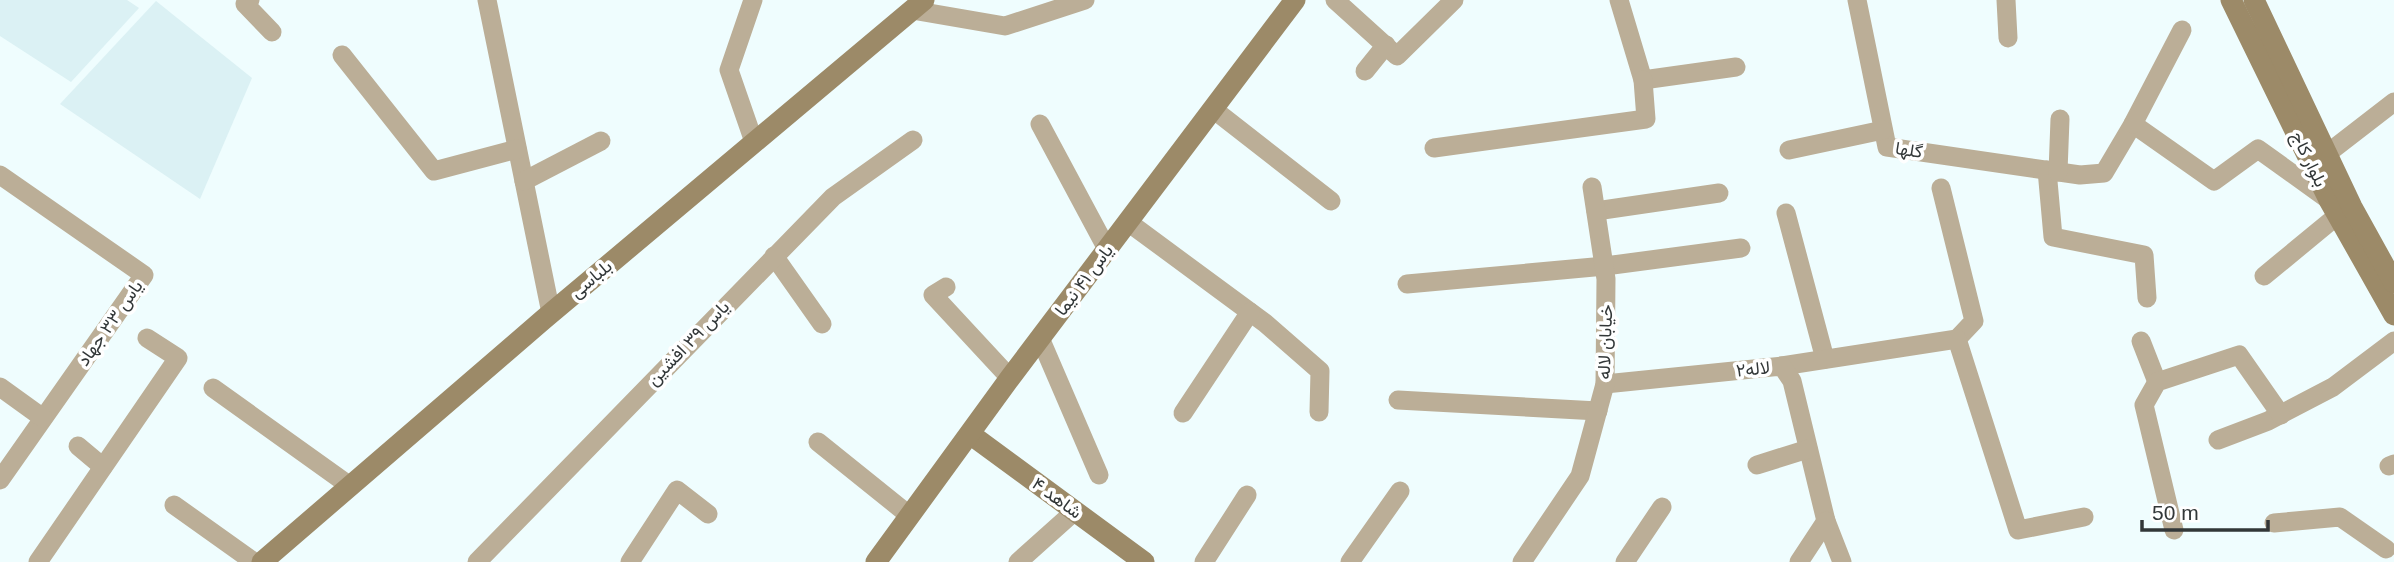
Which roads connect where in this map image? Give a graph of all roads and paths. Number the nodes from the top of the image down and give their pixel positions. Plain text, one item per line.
1 (250, 0) edge
2 (487, 0) edge
3 (753, 0) edge
4 (1085, 0) edge
5 (1295, 0) edge
6 (1335, 0) edge
7 (1454, 0) edge
8 (1619, 0) edge
9 (1857, 0) edge
10 (2006, 0) edge
11 (2231, 0) edge
12 (2254, 0) edge
13 (918, 5) edge
14 (2182, 30) dead end
15 (271, 32) dead end
16 (2008, 38) dead end
17 (1386, 45) junction
18 (342, 55) dead end
19 (1736, 67) dead end
20 (1365, 71) dead end
21 (1643, 80) junction
22 (2394, 102) edge
23 (1213, 109) junction
24 (2060, 119) dead end
25 (1040, 124) dead end
26 (2133, 124) junction
27 (1883, 130) junction
28 (913, 140) dead end
29 (601, 141) dead end
30 (754, 142) junction
31 (1434, 148) dead end
32 (517, 149) junction
33 (1789, 150) dead end
34 (2328, 153) junction
35 (2053, 171) junction
36 (0, 175) edge
37 (524, 181) junction
38 (1592, 187) dead end
39 (1941, 188) dead end
40 (1719, 192) dead end
41 (1331, 201) dead end
42 (2334, 208) junction
43 (1596, 211) junction
44 (1786, 213) dead end
45 (1128, 222) junction
46 (1741, 248) dead end
47 (1107, 250) junction
48 (774, 256) junction
49 (1605, 266) junction
50 (2264, 276) dead end
51 (1407, 284) dead end
52 (946, 287) dead end
53 (2390, 289) edge
54 (2147, 298) dead end
55 (1250, 312) junction
56 (551, 313) junction
57 (2394, 315) edge
58 (822, 324) dead end
59 (147, 338) dead end
60 (1040, 338) junction
61 (1957, 339) junction
62 (2141, 341) dead end
63 (2394, 341) edge
64 (1825, 359) junction
65 (1782, 366) junction
66 (1010, 378) junction
67 (2157, 382) junction
68 (1605, 384) junction
69 (0, 387) edge
70 (213, 388) dead end
71 (1398, 400) dead end
72 (1598, 411) junction
73 (1319, 412) dead end
74 (1183, 413) dead end
75 (2281, 415) junction
76 (43, 418) junction
77 (970, 434) junction
78 (2218, 440) dead end
79 (817, 442) dead end
80 (78, 446) dead end
81 (1808, 449) junction
82 (1756, 465) dead end
83 (103, 467) junction
84 (1099, 475) dead end
85 (0, 480) edge
86 (350, 486) junction
87 (1400, 491) dead end
88 (1247, 495) dead end
89 (174, 505) dead end
90 (1662, 507) dead end
91 (1075, 511) junction
92 (708, 514) dead end
93 (909, 516) junction
94 (2084, 517) dead end
95 (1826, 521) junction
96 (2274, 523) dead end
97 (2174, 530) dead end
98 (2388, 552) edge
99 (883, 559) edge
100 (631, 561) edge
101 (37, 562) edge
102 (254, 562) edge
103 (262, 562) edge
104 (477, 562) edge
105 (1018, 562) edge
106 (1144, 562) edge
107 (1204, 562) edge
108 (1350, 562) edge
109 (1522, 562) edge
110 (1625, 562) edge
111 (1799, 562) edge
112 (1842, 562) edge

1 - 15 street
2 - 32 street
3 - 30 street
4 - 13 street
5 - 23 street, یاس ۴۱ نیما
6 - 17 street
7 - 17 street
8 - 21 street
9 - 27 street, گلها
10 - 16 street
11 - 42 street, بلوار کاج
12 - 34 street, بلوار کاج
13 - 30 street, بلباسی
14 - 26 street
17 - 20 street
18 - 32 street
19 - 21 street
21 - 31 street
22 - 34 street
23 - 41 street
23 - 45 street, یاس ۴۱ نیما
24 - 35 street
25 - 47 street
26 - 35 street, گلها
26 - 42 street
27 - 33 street
27 - 35 street, گلها
28 - 48 street, یاس ۳۹ افشین
29 - 37 street
30 - 56 street, بلباسی
32 - 37 street
34 - 53 street, بلوار کاج
35 - 54 street
36 - 76 street, یاس ۳۳ جهاد
37 - 56 street
38 - 43 street, خیابان لاله
39 - 61 street
40 - 43 street
42 - 50 street
42 - 53 street, بلوار کاج
43 - 49 street, خیابان لاله
44 - 64 street
45 - 47 street, یاس ۴۱ نیما
45 - 55 street
46 - 49 street
47 - 60 street, یاس ۴۱ نیما
48 - 58 street
48 - 104 street, یاس ۳۹ افشین
49 - 51 street
49 - 68 street, خیابان لاله
52 - 66 street
53 - 57 street, بلوار کاج
55 - 73 street
55 - 74 street
56 - 86 street, بلباسی
59 - 83 street
60 - 66 street, یاس ۴۱ نیما
60 - 84 street
61 - 64 street
61 - 94 street
62 - 67 street
63 - 75 street
64 - 65 street
65 - 68 street, لاله۲
65 - 81 street, لاله۲
66 - 77 street, یاس ۴۱ نیما
67 - 75 street
67 - 97 street
68 - 72 street, خیابان لاله
69 - 76 street
70 - 86 street
71 - 72 street
72 - 109 street, خیابان لاله
75 - 78 street
76 - 85 street, یاس ۳۳ جهاد
77 - 91 street, شاهد ۴
77 - 93 street, یاس ۴۱ نیما
79 - 93 street
80 - 83 street
81 - 82 street
81 - 95 street, لاله۲
83 - 101 street
86 - 103 street, بلباسی
87 - 108 street
88 - 107 street
89 - 102 street
90 - 110 street
91 - 105 street
91 - 106 street, شاهد ۴
92 - 100 street
93 - 99 street, یاس ۴۱ نیما
95 - 111 street
95 - 112 street, لاله۲
96 - 98 street

